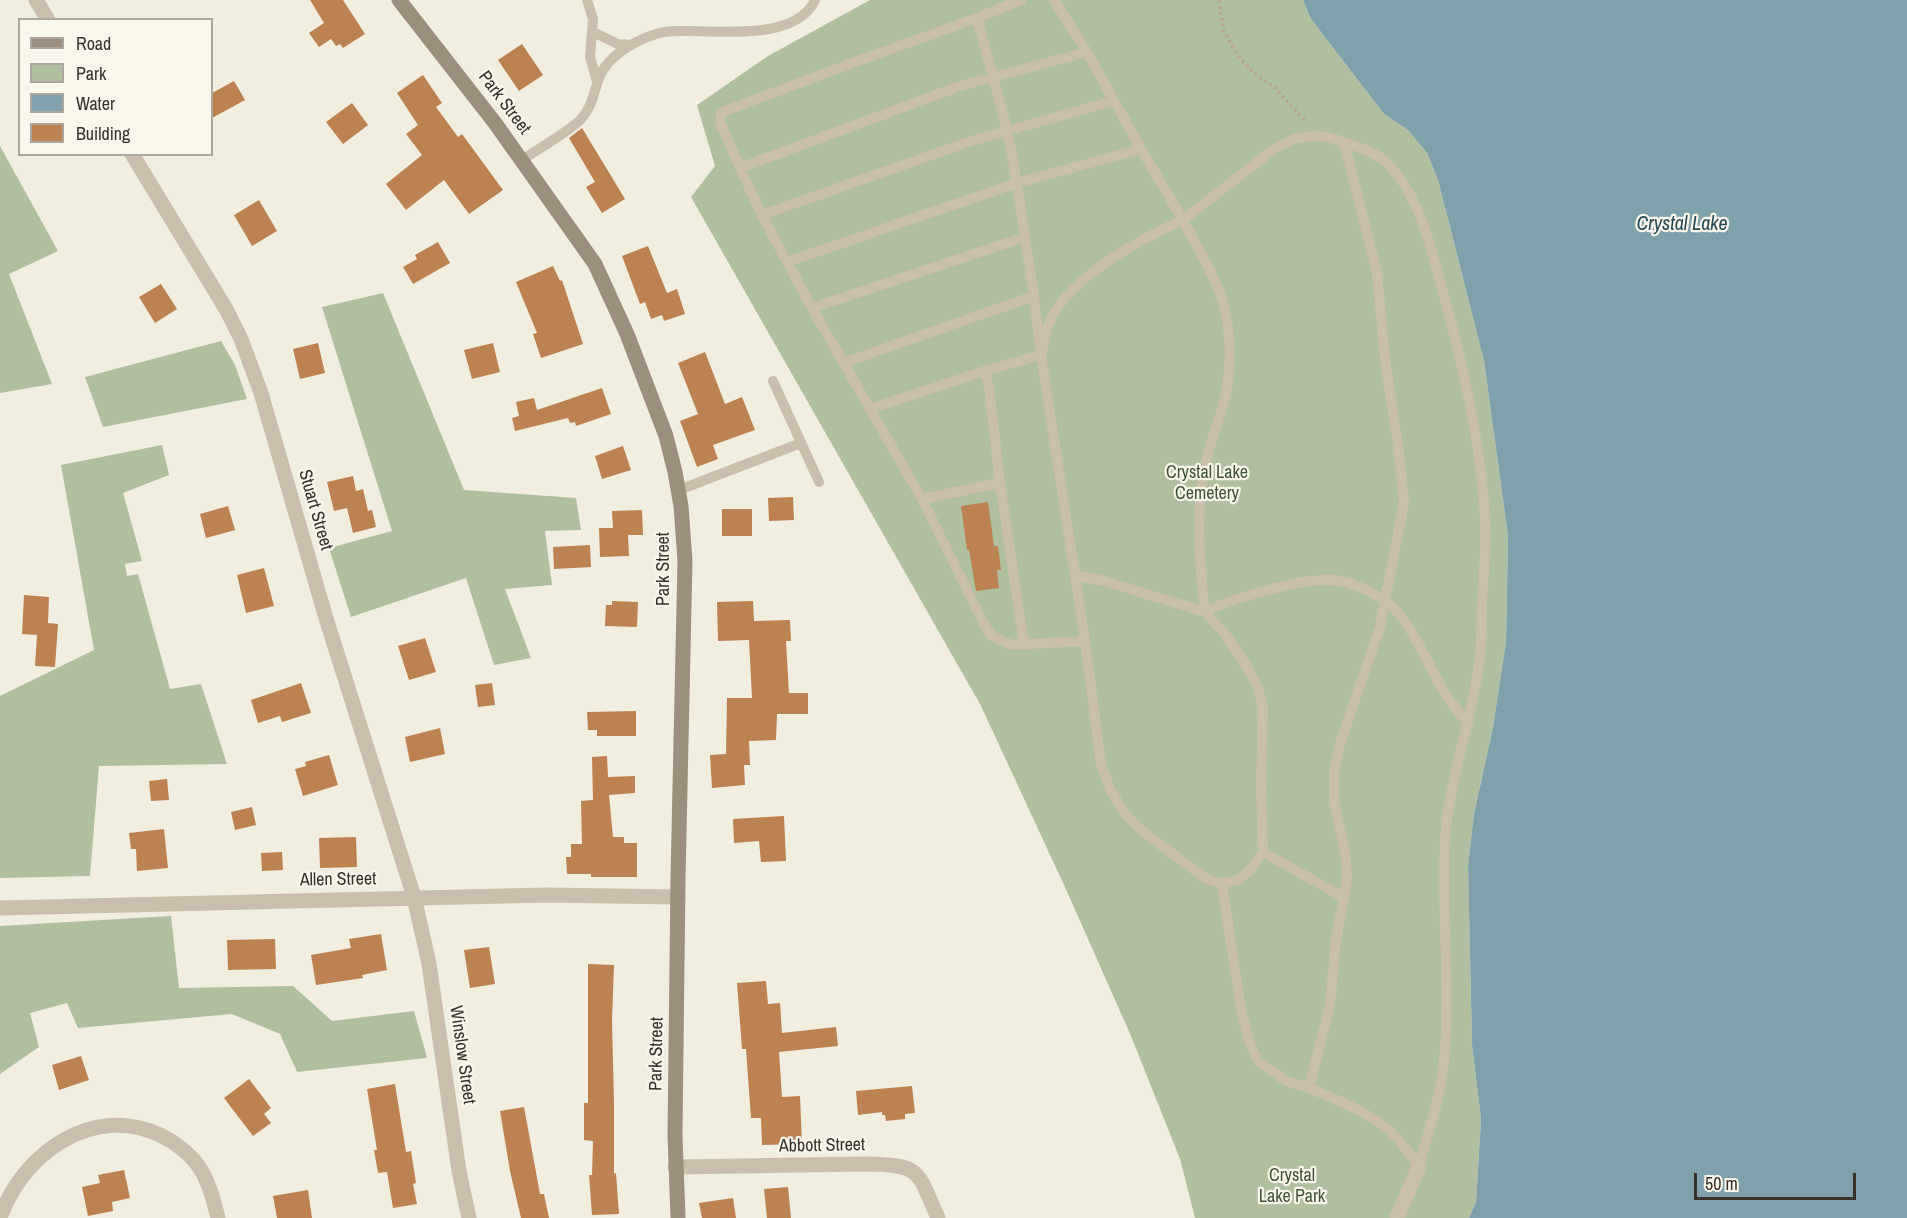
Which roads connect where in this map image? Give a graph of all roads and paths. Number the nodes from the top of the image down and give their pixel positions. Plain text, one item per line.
1 (36, 0) edge
2 (399, 0) edge
3 (587, 0) edge
4 (815, 0) edge
5 (1021, 0) edge
6 (1054, 0) edge
7 (1219, 0) edge
8 (47, 18) edge
9 (977, 18) junction
10 (593, 32) junction
11 (633, 45) junction
12 (1087, 52) junction
13 (992, 77) junction
14 (597, 81) junction
15 (1113, 102) junction
16 (1007, 132) junction
17 (1312, 136) junction
18 (1344, 142) junction
19 (1141, 149) junction
20 (133, 156) edge
21 (522, 160) junction
22 (740, 168) junction
23 (1017, 183) junction
24 (762, 215) junction
25 (1183, 220) junction
26 (1025, 237) junction
27 (787, 262) junction
28 (1034, 296) junction
29 (812, 308) junction
30 (1041, 355) junction
31 (843, 363) junction
32 (985, 371) junction
33 (773, 381) dead end
34 (870, 409) junction
35 (801, 443) junction
36 (819, 482) dead end
37 (1000, 483) junction
38 (679, 490) junction
39 (922, 499) junction
40 (1075, 575) junction
41 (1385, 601) junction
42 (1205, 612) junction
43 (1085, 641) junction
44 (1024, 644) junction
45 (1468, 724) junction
46 (1263, 852) junction
47 (1222, 884) junction
48 (414, 897) junction
49 (678, 897) junction
50 (1343, 897) junction
51 (0, 908) edge
52 (1309, 1089) junction
53 (1419, 1166) junction
54 (675, 1167) junction
55 (0, 1218) edge
56 (218, 1218) edge
57 (469, 1218) edge
58 (678, 1218) edge
59 (938, 1218) edge
60 (1397, 1218) edge

1 - 8 street
2 - 21 street, Park Street
3 - 10 lane
4 - 11 lane
5 - 9 lane
6 - 12 lane
7 - 17 path
9 - 13 lane
9 - 22 lane
10 - 11 lane
10 - 14 lane
11 - 14 lane
12 - 13 lane
12 - 15 lane
13 - 16 lane
13 - 22 lane
14 - 21 lane
15 - 16 lane
15 - 19 lane
16 - 23 lane
16 - 24 lane
17 - 18 lane
17 - 25 lane
18 - 41 lane
18 - 45 lane
19 - 23 lane
19 - 25 lane
20 - 48 street, Stuart Street
21 - 38 street, Park Street
22 - 24 lane
23 - 26 lane
23 - 27 lane
24 - 27 lane
25 - 30 lane
25 - 42 lane
26 - 28 lane
26 - 29 lane
27 - 29 lane
28 - 30 lane
28 - 31 lane
29 - 31 lane
30 - 32 lane
30 - 40 lane
31 - 34 lane
32 - 34 lane
32 - 37 lane
33 - 35 lane
34 - 39 lane
35 - 36 lane
35 - 38 lane
37 - 39 lane
37 - 44 lane
38 - 49 street, Park Street
39 - 44 lane
40 - 42 lane
40 - 43 lane
41 - 42 lane
41 - 45 lane
41 - 50 lane
42 - 46 lane
43 - 44 lane
43 - 47 lane
45 - 53 lane
46 - 47 lane
46 - 50 lane
47 - 52 lane
48 - 49 street, Allen Street
48 - 51 street, Allen Street
48 - 57 street, Winslow Street
49 - 54 street, Park Street
50 - 52 lane
52 - 53 lane
53 - 60 street
54 - 58 street, Park Street
54 - 59 street, Abbott Street
55 - 56 street

